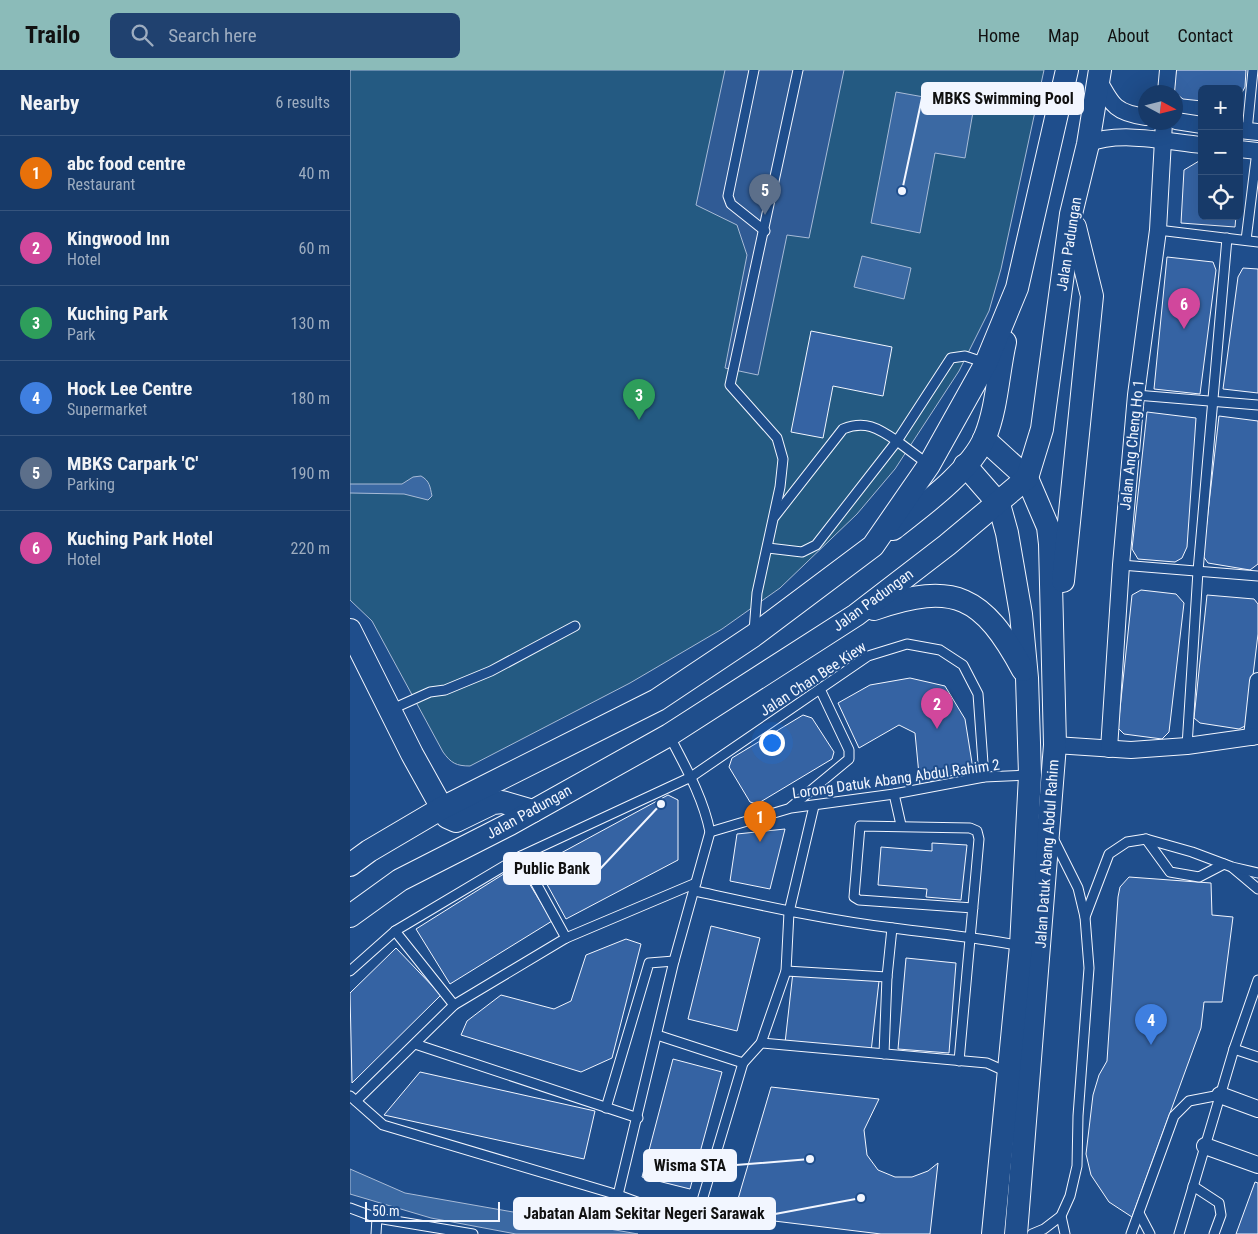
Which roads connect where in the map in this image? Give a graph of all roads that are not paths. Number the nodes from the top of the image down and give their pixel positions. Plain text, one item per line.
1 (754, 70) edge
2 (798, 70) edge
3 (1066, 70) edge
4 (1168, 70) edge
5 (1253, 70) edge
6 (1099, 75) edge
7 (1167, 85) edge
8 (1138, 116) edge
9 (1183, 122) edge
10 (1198, 124) edge
11 (1163, 130) edge
12 (1248, 131) edge
13 (1162, 141) junction
14 (1088, 144) junction
15 (1198, 145) edge
16 (1243, 149) edge
17 (1258, 151) edge
18 (1071, 214) junction
19 (1158, 230) junction
20 (765, 232) junction
21 (1227, 238) junction
22 (1246, 240) junction
23 (1258, 242) edge
24 (1017, 288) junction
25 (986, 363) junction
26 (1136, 395) junction
27 (1213, 401) junction
28 (1258, 405) edge
29 (984, 439) junction
30 (897, 441) junction
31 (929, 465) junction
32 (965, 466) junction
33 (1027, 478) junction
34 (999, 504) junction
35 (774, 518) junction
36 (873, 546) junction
37 (768, 548) junction
38 (1120, 565) junction
39 (1198, 571) junction
40 (1258, 576) edge
41 (856, 615) junction
42 (575, 626) dead end
43 (350, 630) edge
44 (753, 636) junction
45 (1054, 666) junction
46 (1027, 678) junction
47 (1258, 681) edge
48 (820, 689) junction
49 (390, 710) junction
50 (669, 735) junction
51 (1255, 736) edge
52 (1055, 745) junction
53 (1187, 746) junction
54 (1109, 749) junction
55 (1030, 775) junction
56 (691, 777) junction
57 (984, 777) junction
58 (894, 794) junction
59 (814, 806) junction
60 (442, 808) junction
61 (790, 808) junction
62 (533, 811) junction
63 (901, 825) junction
64 (1049, 831) junction
65 (710, 832) junction
66 (1146, 839) junction
67 (521, 856) junction
68 (350, 865) edge
69 (1228, 866) junction
70 (1258, 873) edge
71 (696, 887) junction
72 (1258, 889) edge
73 (973, 908) junction
74 (789, 912) junction
75 (350, 916) edge
76 (1085, 917) junction
77 (892, 928) junction
78 (395, 931) junction
79 (971, 936) junction
80 (566, 938) junction
81 (1021, 946) junction
82 (674, 961) junction
83 (350, 971) edge
84 (786, 971) junction
85 (887, 977) junction
86 (1258, 980) edge
87 (454, 1005) junction
88 (657, 1035) junction
89 (761, 1043) junction
90 (415, 1044) junction
91 (1234, 1049) junction
92 (884, 1054) junction
93 (1258, 1056) edge
94 (959, 1061) junction
95 (743, 1063) junction
96 (1010, 1074) junction
97 (1220, 1095) junction
98 (353, 1099) edge
99 (606, 1108) junction
100 (1258, 1109) edge
101 (638, 1118) junction
102 (1205, 1146) junction
103 (1258, 1165) edge
104 (1193, 1186) junction
105 (618, 1196) junction
106 (350, 1208) edge
107 (1139, 1213) junction
108 (1061, 1216) junction
109 (377, 1218) junction
110 (427, 1230) edge
111 (376, 1234) edge
112 (473, 1234) edge
113 (993, 1234) edge
114 (1016, 1234) edge
115 (1032, 1234) edge
116 (1065, 1234) edge
117 (1131, 1234) edge
118 (1150, 1234) edge
119 (1179, 1234) edge
120 (1214, 1234) edge

1 - 20 lane
2 - 20 lane
3 - 24 main road
4 - 7 street
5 - 12 lane
6 - 8 street
6 - 14 main road, Jalan Padungan
9 - 10 street
11 - 13 street, Jalan Ang Cheng Ho 1
13 - 14 street
13 - 15 street
13 - 19 street, Jalan Ang Cheng Ho 1
14 - 18 main road, Jalan Padungan
16 - 17 street
17 - 22 lane
18 - 33 main road, Jalan Padungan
18 - 45 main road
19 - 21 lane
19 - 26 street, Jalan Ang Cheng Ho 1
20 - 35 lane
21 - 22 lane
21 - 27 lane
22 - 23 lane
24 - 25 main road
24 - 29 main road
25 - 30 lane
25 - 31 main road
26 - 27 lane
26 - 38 street, Jalan Ang Cheng Ho 1
27 - 28 lane
27 - 39 lane
29 - 32 main road
29 - 33 main road
30 - 31 lane
30 - 35 lane
30 - 37 lane
31 - 36 main road
32 - 34 main road
32 - 36 main road
33 - 34 main road, Jalan Padungan
33 - 45 main road, Jalan Datuk Abang Abdul Rahim
34 - 41 main road, Jalan Padungan
34 - 46 main road, Jalan Datuk Abang Abdul Rahim
35 - 37 lane
36 - 44 main road
37 - 44 lane
38 - 39 lane
38 - 54 street, Jalan Ang Cheng Ho 1
39 - 40 lane
39 - 53 lane
41 - 46 main road
41 - 50 main road, Jalan Padungan
42 - 49 lane
43 - 49 main road
44 - 60 main road
45 - 52 main road, Jalan Datuk Abang Abdul Rahim
46 - 55 main road, Jalan Datuk Abang Abdul Rahim
47 - 51 street
48 - 56 lane, Jalan Chan Bee Kiew
48 - 57 lane, Jalan Chan Bee Kiew
48 - 61 lane
49 - 60 main road
50 - 56 lane
50 - 62 main road, Jalan Padungan
51 - 53 street
52 - 54 street
52 - 64 main road, Jalan Datuk Abang Abdul Rahim
53 - 54 street
55 - 57 lane, Lorong Datuk Abang Abdul Rahim 2
55 - 81 main road, Jalan Datuk Abang Abdul Rahim
56 - 65 lane
56 - 67 lane, Jalan Chan Bee Kiew
57 - 58 lane, Lorong Datuk Abang Abdul Rahim 2
58 - 59 lane, Lorong Datuk Abang Abdul Rahim 2
58 - 63 lane
59 - 61 lane, Lorong Datuk Abang Abdul Rahim 2
59 - 74 lane
60 - 62 main road
60 - 68 main road
61 - 65 lane, Lorong Datuk Abang Abdul Rahim 2
62 - 75 main road, Jalan Padungan
63 - 73 lane
63 - 73 lane
64 - 76 lane
64 - 114 main road, Jalan Datuk Abang Abdul Rahim
65 - 71 lane
66 - 69 lane
66 - 69 lane
66 - 76 lane
67 - 78 lane, Jalan Chan Bee Kiew
67 - 80 lane
69 - 70 lane
69 - 72 lane
71 - 74 lane
71 - 80 lane
71 - 82 lane
73 - 79 lane
74 - 77 lane
74 - 84 lane
76 - 108 lane
77 - 79 lane
77 - 85 lane
78 - 83 lane, Jalan Chan Bee Kiew
78 - 87 lane
79 - 81 lane
79 - 94 lane
80 - 87 lane
81 - 96 main road, Jalan Datuk Abang Abdul Rahim
82 - 88 lane
82 - 99 lane
84 - 85 lane
84 - 89 lane
85 - 92 lane
86 - 91 lane
87 - 90 lane
88 - 95 lane
88 - 101 lane
89 - 92 lane
89 - 95 lane
90 - 98 lane
90 - 99 lane
91 - 93 lane
91 - 97 lane
92 - 94 lane
94 - 96 lane
95 - 105 lane
96 - 113 main road, Jalan Datuk Abang Abdul Rahim
97 - 100 street
97 - 102 lane
97 - 107 lane
98 - 105 lane
99 - 101 lane
101 - 105 lane
102 - 103 street
102 - 104 lane
104 - 119 lane
104 - 120 lane
106 - 109 lane
107 - 117 lane
107 - 118 lane
108 - 115 lane
108 - 116 lane
109 - 110 lane
109 - 111 lane
110 - 112 lane

